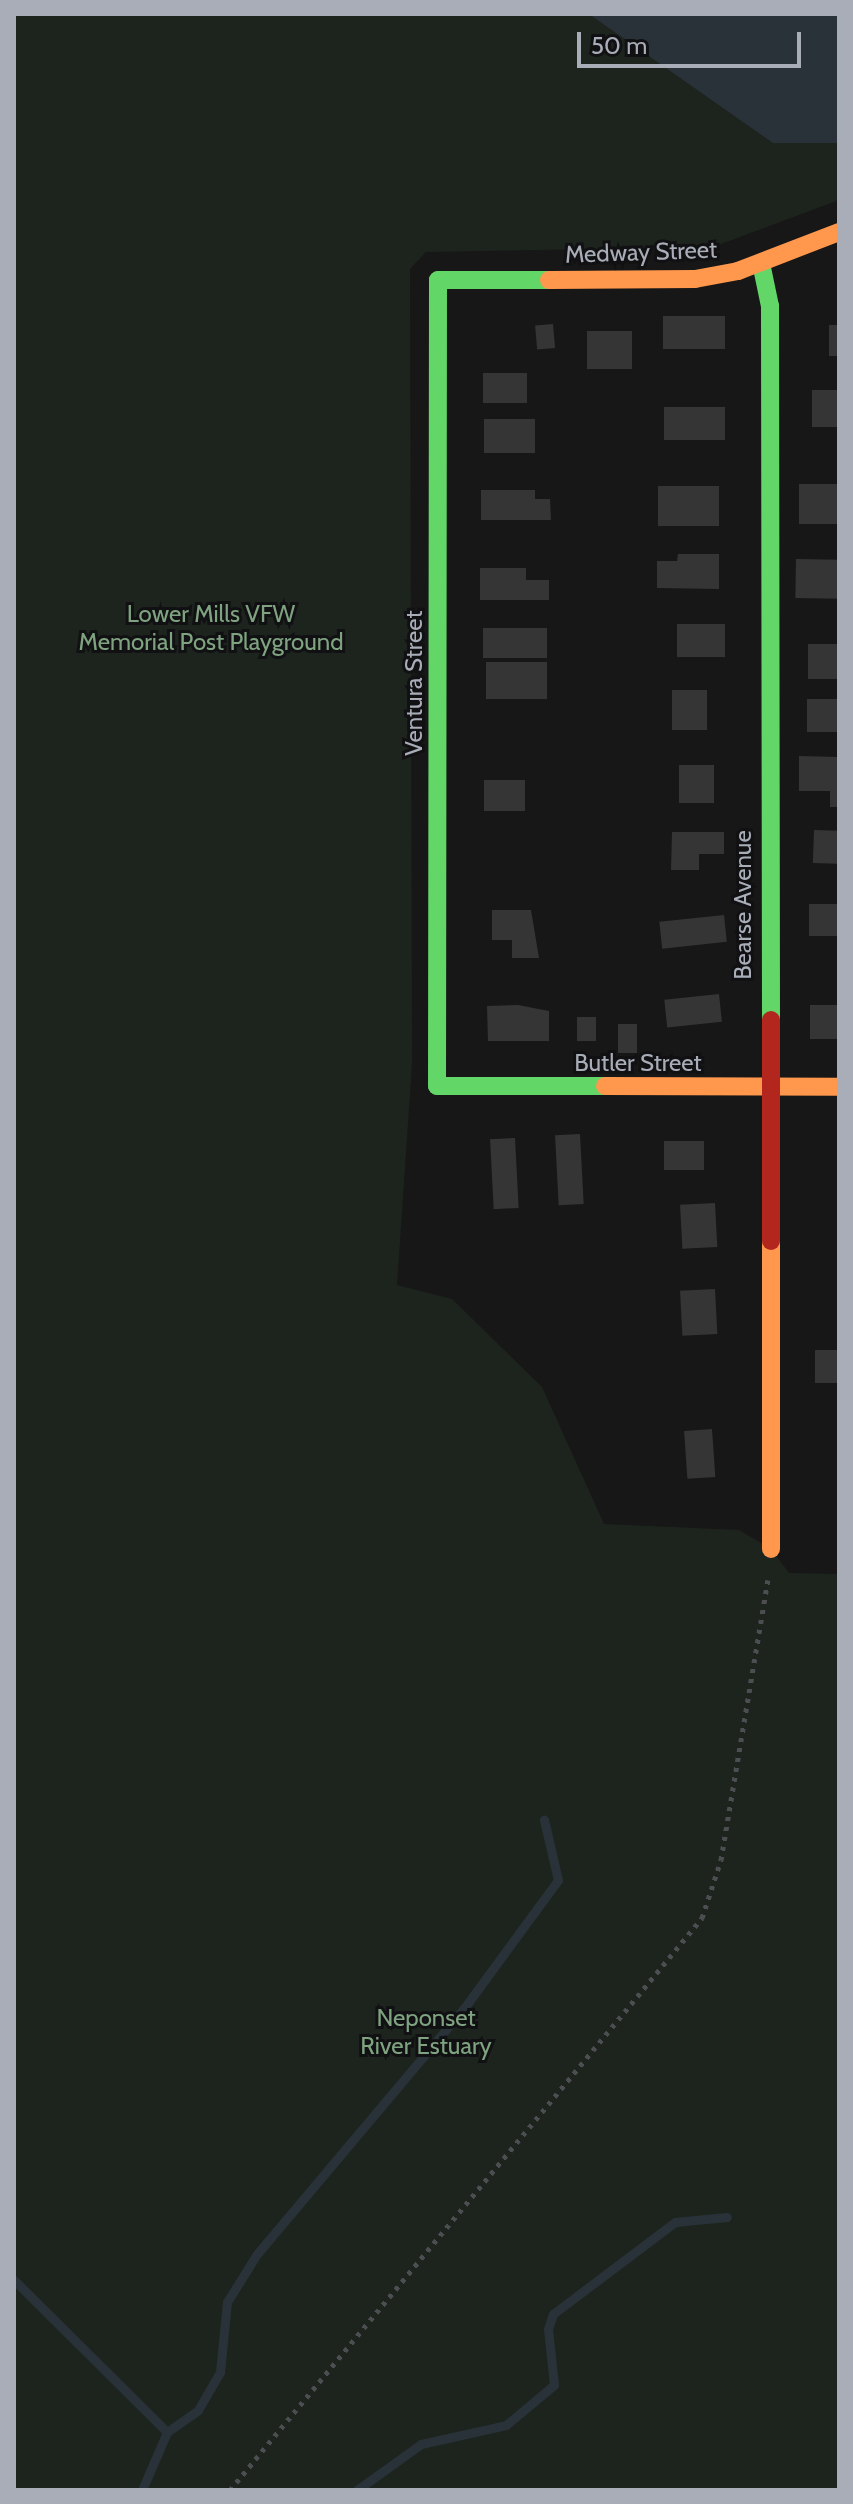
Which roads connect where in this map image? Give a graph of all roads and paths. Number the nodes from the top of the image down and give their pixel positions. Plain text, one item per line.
1 (839, 232) edge
2 (761, 263) junction
3 (438, 280) joint
4 (437, 1086) joint
5 (839, 1087) edge
6 (766, 1088) junction
7 (771, 1549) joint
8 (230, 2490) edge

1 - 2 street, Medway Street
2 - 3 street, Medway Street
2 - 6 street, Bearse Avenue
3 - 4 street, Ventura Street
4 - 6 street, Butler Street
5 - 6 street, Butler Street
6 - 7 street, Bearse Avenue
7 - 8 path

